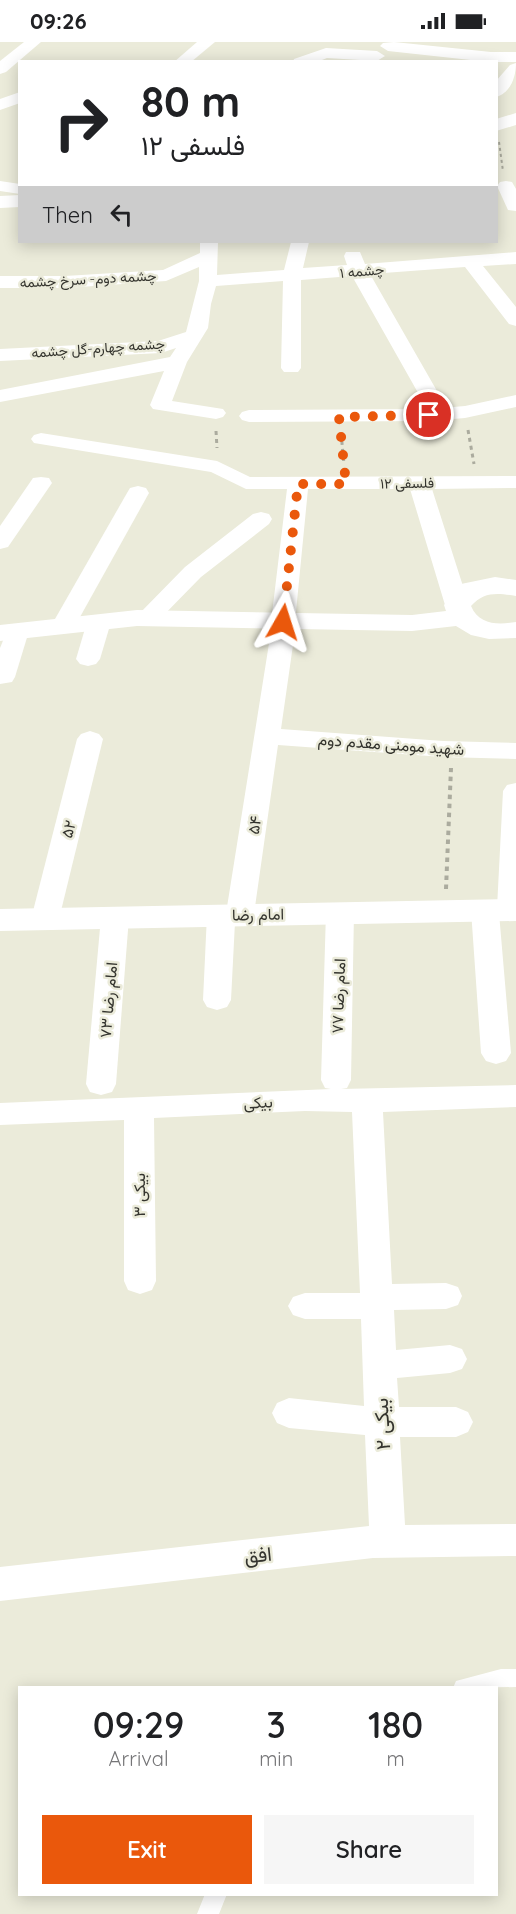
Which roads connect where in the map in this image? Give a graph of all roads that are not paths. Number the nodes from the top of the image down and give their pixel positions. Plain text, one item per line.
1 (33, 42) edge
2 (207, 42) edge
3 (382, 51) edge
4 (516, 57) edge
5 (183, 60) edge
6 (306, 60) edge
7 (516, 68) edge
8 (0, 69) edge
9 (16, 91) edge
10 (500, 96) edge
11 (0, 105) edge
12 (516, 119) edge
13 (502, 133) edge
14 (506, 186) edge
15 (0, 188) edge
16 (18, 190) edge
17 (0, 201) edge
18 (18, 201) edge
19 (514, 206) dead end
20 (0, 212) edge
21 (18, 212) edge
22 (300, 243) edge
23 (424, 246) dead end
24 (209, 249) edge
25 (516, 258) edge
26 (470, 262) junction
27 (356, 263) junction
28 (429, 266) junction
29 (291, 276) junction
30 (208, 281) junction
31 (0, 282) edge
32 (516, 320) edge
33 (194, 335) junction
34 (0, 355) edge
35 (177, 362) junction
36 (291, 368) dead end
37 (427, 391) dead end
38 (0, 396) edge
39 (516, 401) edge
40 (216, 413) road end
41 (249, 416) dead end
42 (41, 439) dead end
43 (419, 482) junction
44 (40, 483) dead end
45 (516, 483) edge
46 (298, 484) junction
47 (138, 493) dead end
48 (261, 519) dead end
49 (0, 542) edge
50 (516, 561) edge
51 (516, 588) edge
52 (462, 604) junction
53 (147, 619) junction
54 (99, 622) junction
55 (63, 626) junction
56 (283, 627) junction
57 (516, 630) edge
58 (8, 632) edge
59 (88, 658) dead end
60 (3, 676) dead end
61 (267, 736) junction
62 (90, 739) dead end
63 (516, 751) edge
64 (516, 791) edge
65 (504, 910) edge
66 (340, 912) junction
67 (230, 914) junction
68 (115, 917) junction
69 (45, 919) junction
70 (0, 920) edge
71 (216, 1000) dead end
72 (496, 1053) dead end
73 (336, 1080) dead end
74 (101, 1084) dead end
75 (516, 1096) edge
76 (367, 1101) junction
77 (139, 1108) junction
78 (0, 1114) edge
79 (140, 1281) dead end
80 (446, 1296) dead end
81 (376, 1301) junction
82 (305, 1306) dead end
83 (450, 1359) dead end
84 (380, 1366) junction
85 (289, 1413) dead end
86 (382, 1422) junction
87 (456, 1422) dead end
88 (516, 1540) edge
89 (388, 1542) junction
90 (0, 1584) edge
91 (516, 1678) edge
92 (470, 1686) edge
93 (215, 1896) edge
94 (208, 1914) edge

1 - 8 street
2 - 5 street
3 - 4 street
3 - 6 street
7 - 10 street
9 - 11 street
12 - 13 street
14 - 19 street
15 - 16 street
17 - 18 street
20 - 21 street
22 - 29 street
23 - 28 street
24 - 30 street
24 - 31 street, چشمه دوم- سرخ چشمه
25 - 26 street, چشمه ۱
26 - 28 street, چشمه ۱
26 - 32 street
27 - 28 street, چشمه ۱
27 - 29 street, چشمه ۱
27 - 37 street
29 - 30 street, چشمه ۱
29 - 36 street
30 - 33 street
33 - 34 street, چشمه چهارم-گل چشمه
33 - 35 street
35 - 38 street
35 - 40 street
39 - 41 street
42 - 46 street, ۱۲ فلسفی
43 - 45 street, ۱۲ فلسفی
43 - 46 street, ۱۲ فلسفی
43 - 52 street
44 - 49 street
46 - 56 street, ۵۴
47 - 55 street
48 - 53 street
50 - 52 street
51 - 52 street
52 - 56 street
52 - 57 street
53 - 54 street
53 - 56 street
54 - 55 street
54 - 59 street
55 - 58 street
56 - 61 street, ۵۴
58 - 60 street
61 - 63 street, شهید مومنی مقدم دوم
61 - 67 street, ۵۴
62 - 69 street, ۵۲
64 - 65 street
65 - 66 street, امام رضا
65 - 72 street
66 - 67 street, امام رضا
66 - 73 street, امام رضا ۷۷
67 - 68 street, امام رضا
67 - 71 street, ۵۴
68 - 69 street, امام رضا
68 - 74 street, امام رضا ۷۳
69 - 70 street, امام رضا
75 - 76 street, بیکی
76 - 77 street, بیکی
76 - 81 street, ۲ بیکی
77 - 78 street, بیکی
77 - 79 street, ۳ بیکی
80 - 81 street
81 - 82 street
81 - 84 street, ۲ بیکی
83 - 84 street
84 - 86 street, ۲ بیکی
85 - 86 street
86 - 87 street
86 - 89 street, ۲ بیکی
88 - 89 street, افق
89 - 90 street, افق
91 - 92 lane
93 - 94 lane

